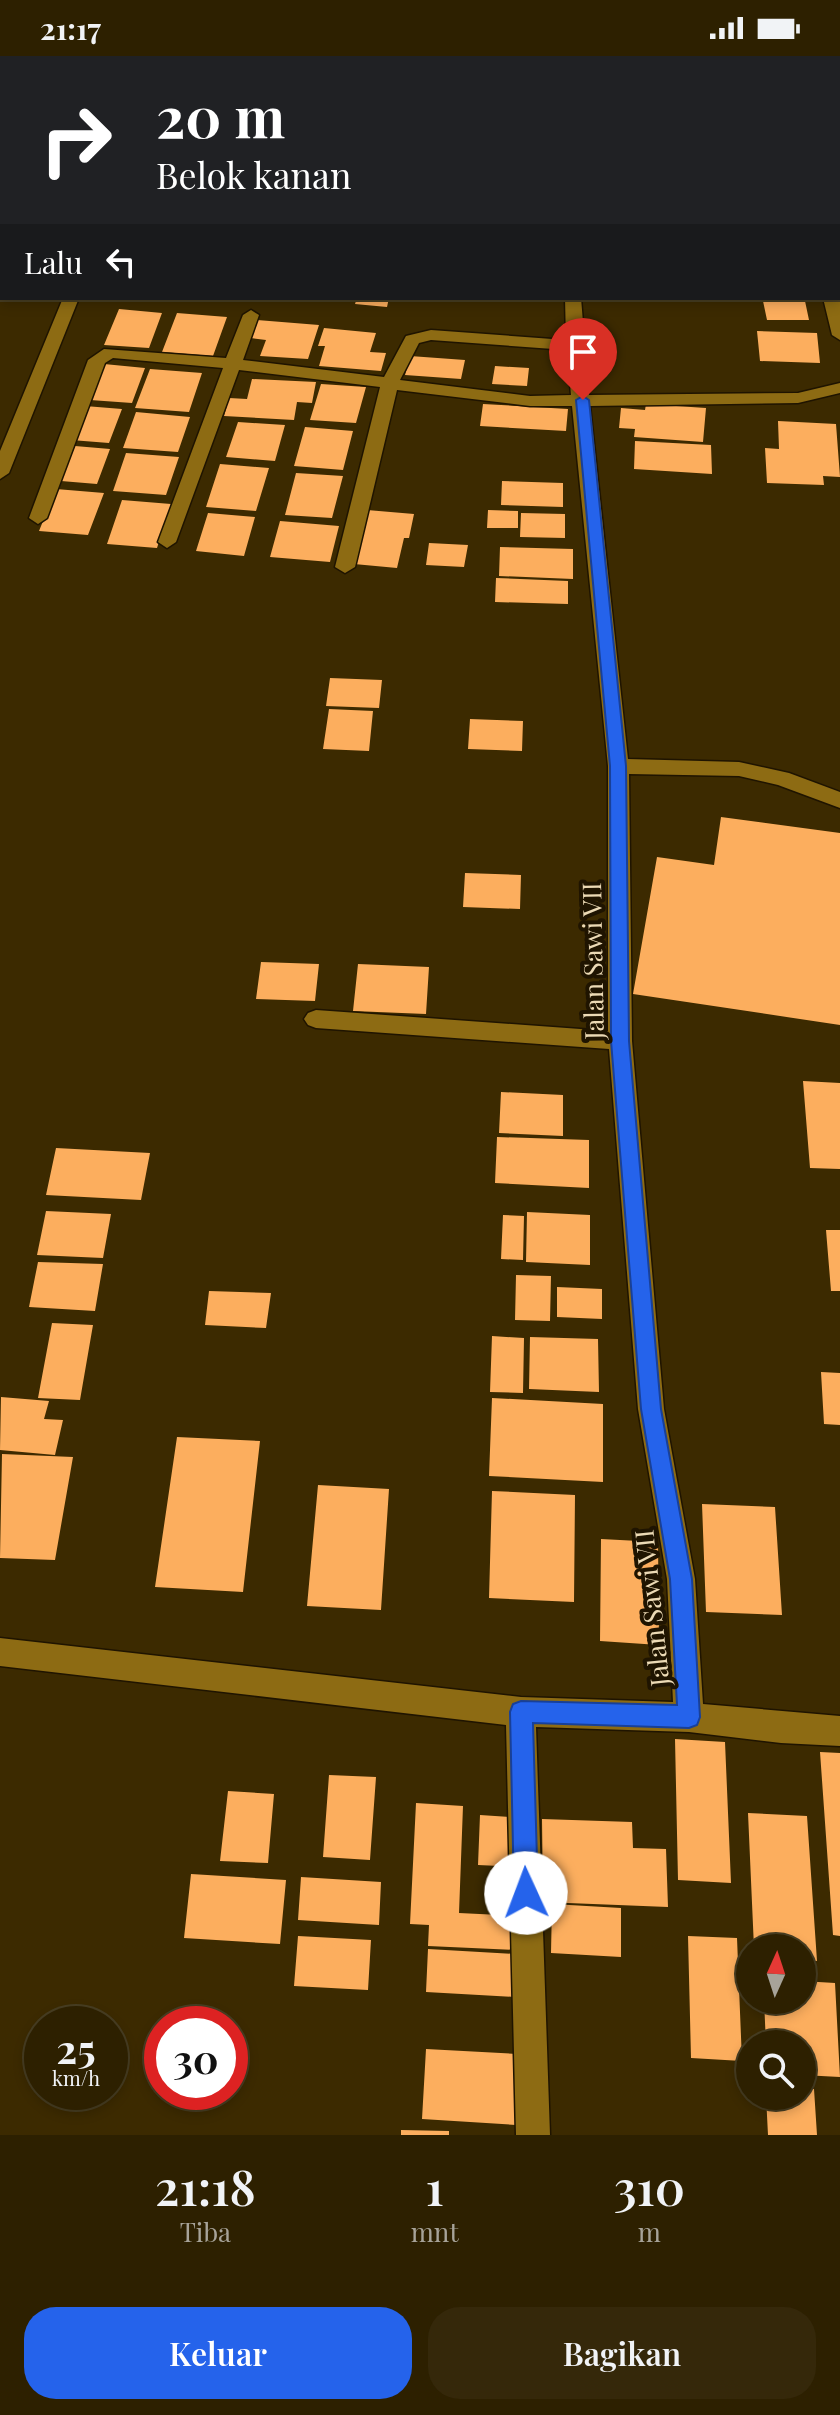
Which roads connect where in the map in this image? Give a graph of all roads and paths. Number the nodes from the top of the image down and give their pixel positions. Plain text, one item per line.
1 (70, 300) edge
2 (573, 300) edge
3 (831, 300) edge
4 (251, 315) dead end
5 (840, 335) edge
6 (575, 346) junction
7 (234, 364) junction
8 (390, 382) junction
9 (840, 388) edge
10 (583, 400) junction
11 (0, 473) edge
12 (38, 518) dead end
13 (167, 542) dead end
14 (345, 567) dead end
15 (618, 766) junction
16 (840, 800) edge
17 (316, 1019) dead end
18 (620, 1041) junction
19 (0, 1652) edge
20 (521, 1712) junction
21 (689, 1717) junction
22 (840, 1731) edge
23 (533, 2135) edge

1 - 11 street
2 - 6 street, Jalan Sawi VII
3 - 5 street
4 - 7 street
6 - 8 street
6 - 10 street, Jalan Sawi VII
7 - 8 street
7 - 12 street
7 - 13 street
8 - 10 street
8 - 14 street
9 - 10 street
10 - 15 street, Jalan Sawi VII
15 - 16 street
15 - 18 street, Jalan Sawi VII
17 - 18 street
18 - 21 street, Jalan Sawi VII
19 - 20 street
20 - 21 street
20 - 23 street
21 - 22 street

